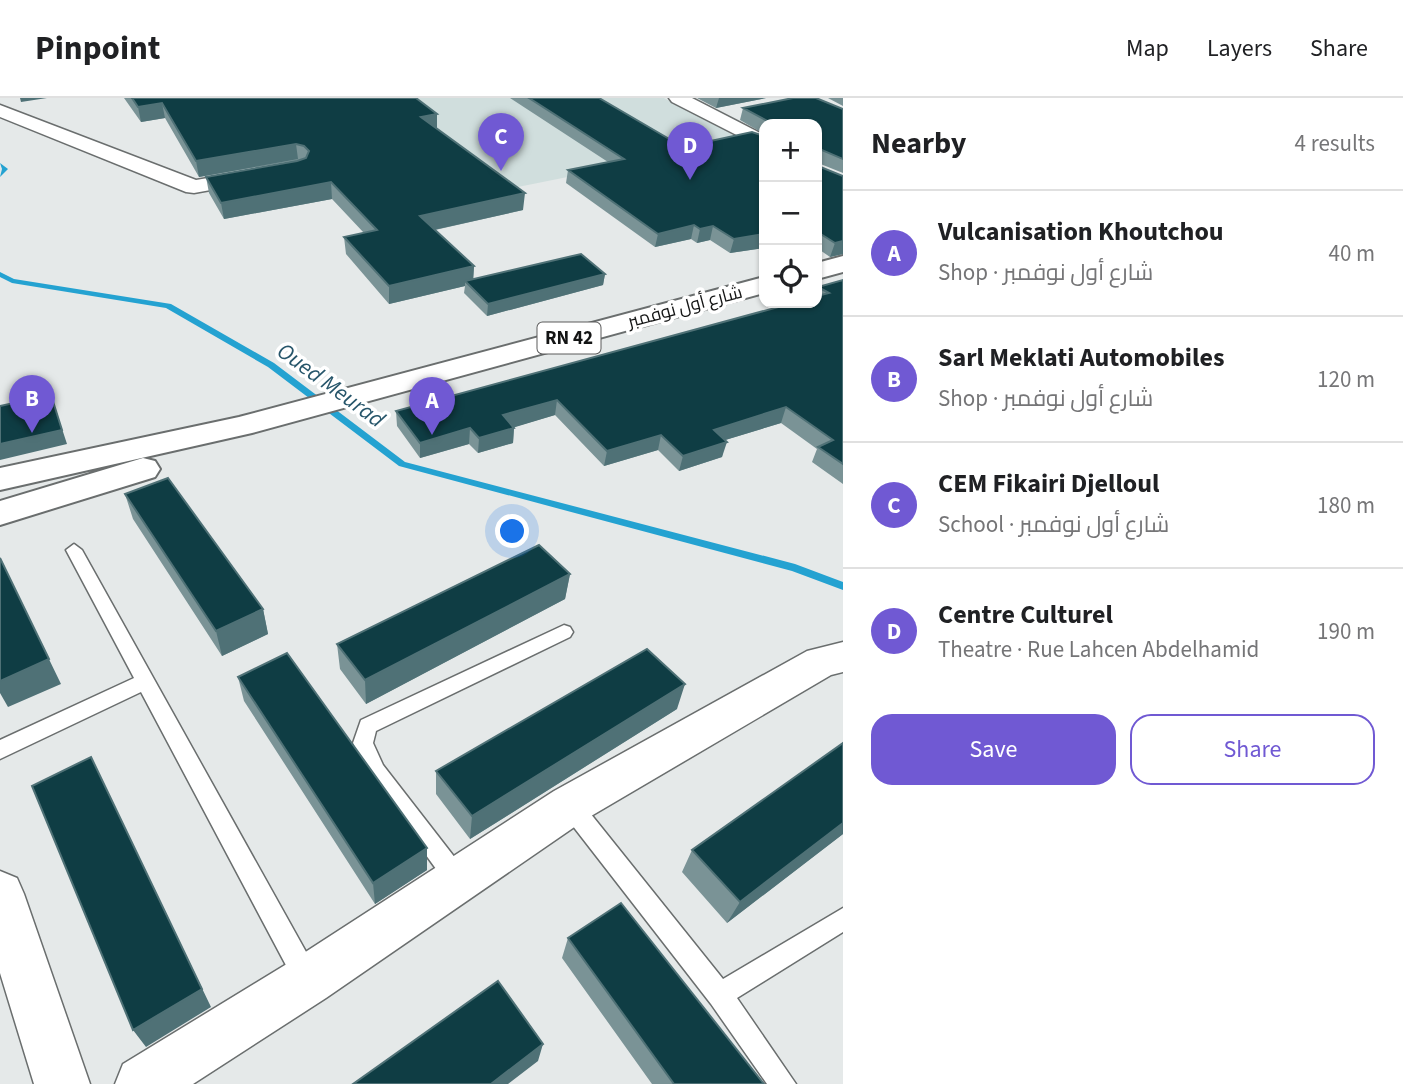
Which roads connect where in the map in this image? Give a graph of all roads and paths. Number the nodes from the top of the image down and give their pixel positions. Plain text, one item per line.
1 (678, 98) edge
2 (0, 111) edge
3 (739, 111) dead end
4 (713, 117) junction
5 (759, 140) edge
6 (272, 173) edge
7 (843, 264) edge
8 (822, 270) edge
9 (759, 286) edge
10 (252, 423) junction
11 (0, 479) edge
12 (0, 513) edge
13 (74, 550) dead end
14 (564, 632) dead end
15 (843, 657) edge
16 (145, 681) junction
17 (0, 750) edge
18 (570, 805) junction
19 (457, 880) junction
20 (0, 894) edge
21 (843, 919) edge
22 (308, 980) junction
23 (720, 995) junction
24 (62, 1084) edge
25 (143, 1084) edge
26 (783, 1084) edge

1 - 4 street
2 - 6 street
3 - 4 street
4 - 5 street
7 - 8 main road
9 - 10 main road, شارع أول نوفمبر / RN 42
10 - 11 main road, RN 42
10 - 12 main road, RN 42
13 - 16 lane
14 - 19 lane
15 - 18 street
16 - 17 lane
16 - 22 lane
18 - 19 street
18 - 23 lane
19 - 22 street
20 - 24 street
21 - 23 lane
22 - 25 street
23 - 26 lane

